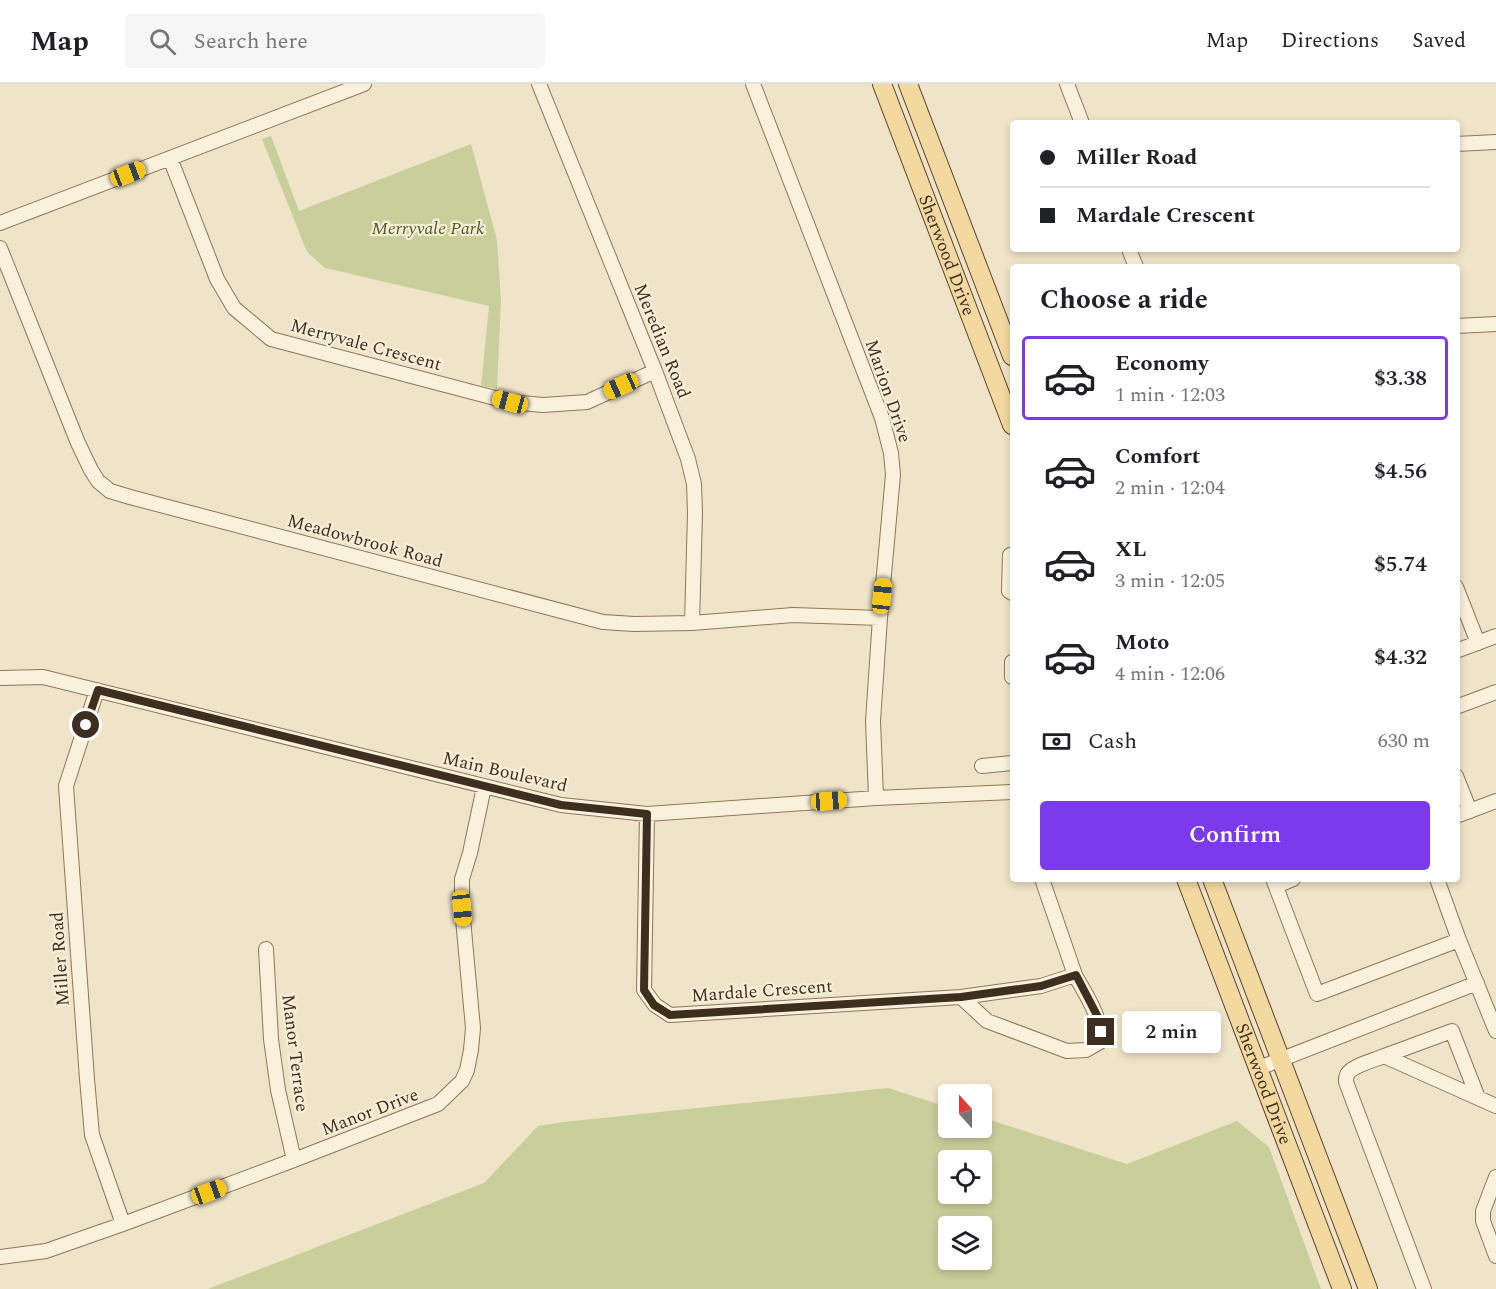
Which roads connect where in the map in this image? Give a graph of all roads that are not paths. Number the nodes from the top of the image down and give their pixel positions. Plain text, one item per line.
1 (364, 84) edge
2 (538, 84) edge
3 (753, 84) edge
4 (882, 84) edge
5 (908, 84) edge
6 (1067, 84) edge
7 (1081, 120) edge
8 (1496, 142) edge
9 (1460, 144) edge
10 (170, 158) junction
11 (0, 224) edge
12 (0, 248) edge
13 (1496, 324) edge
14 (1460, 326) edge
15 (1010, 352) edge
16 (655, 371) junction
17 (1010, 420) edge
18 (1010, 555) dead end
19 (1010, 592) edge
20 (1460, 597) edge
21 (880, 618) junction
22 (692, 623) junction
23 (1496, 636) edge
24 (1478, 643) junction
25 (1460, 650) edge
26 (0, 678) edge
27 (98, 690) junction
28 (1496, 692) edge
29 (1460, 706) edge
30 (1010, 763) edge
31 (982, 766) dead end
32 (1460, 786) edge
33 (484, 787) junction
34 (1010, 790) edge
35 (876, 798) junction
36 (1496, 801) edge
37 (1470, 811) junction
38 (647, 814) junction
39 (1460, 815) edge
40 (1043, 882) edge
41 (1187, 882) edge
42 (1213, 882) edge
43 (1274, 882) edge
44 (1438, 882) edge
45 (1459, 940) junction
46 (266, 949) dead end
47 (1076, 975) junction
48 (1477, 983) junction
49 (961, 997) junction
50 (1496, 1031) edge
51 (1384, 1056) junction
52 (1281, 1060) junction
53 (1259, 1068) junction
54 (1478, 1098) junction
55 (1496, 1106) edge
56 (294, 1160) junction
57 (1496, 1177) edge
58 (123, 1224) junction
59 (1496, 1256) edge
60 (0, 1257) edge
61 (1342, 1289) edge
62 (1368, 1289) edge
63 (1424, 1289) edge

1 - 10 street
2 - 16 street, Meredian Road
3 - 21 street, Marion Drive
4 - 17 main road, Sherwood Drive
5 - 15 main road, Sherwood Drive
6 - 7 street
8 - 9 street
10 - 11 street
10 - 16 street, Merryvale Crescent
12 - 22 street, Meadowbrook Road
13 - 14 street
16 - 22 street, Meredian Road
18 - 19 street
20 - 24 street
21 - 22 street, Meadowbrook Road
21 - 35 street, Marion Drive
23 - 24 street
24 - 25 street
26 - 27 street, Main Boulevard
27 - 33 street, Main Boulevard
27 - 58 street, Miller Road
28 - 29 street
30 - 31 street
32 - 37 street
33 - 38 street, Main Boulevard
33 - 56 street, Manor Drive
34 - 35 street, Main Boulevard
35 - 38 street, Main Boulevard
36 - 37 street
37 - 39 street
38 - 49 street, Mardale Crescent
40 - 47 street
41 - 53 main road, Sherwood Drive
42 - 52 main road, Sherwood Drive
43 - 45 street
44 - 45 street
45 - 48 street
46 - 56 street, Manor Terrace
47 - 49 street, Mardale Crescent
47 - 49 street
48 - 50 street
48 - 52 street
51 - 54 street
51 - 54 street
51 - 63 street
52 - 53 street
52 - 62 main road, Sherwood Drive
53 - 61 main road, Sherwood Drive
54 - 55 street
56 - 58 street, Manor Drive
57 - 59 street
58 - 60 street, Manor Drive

